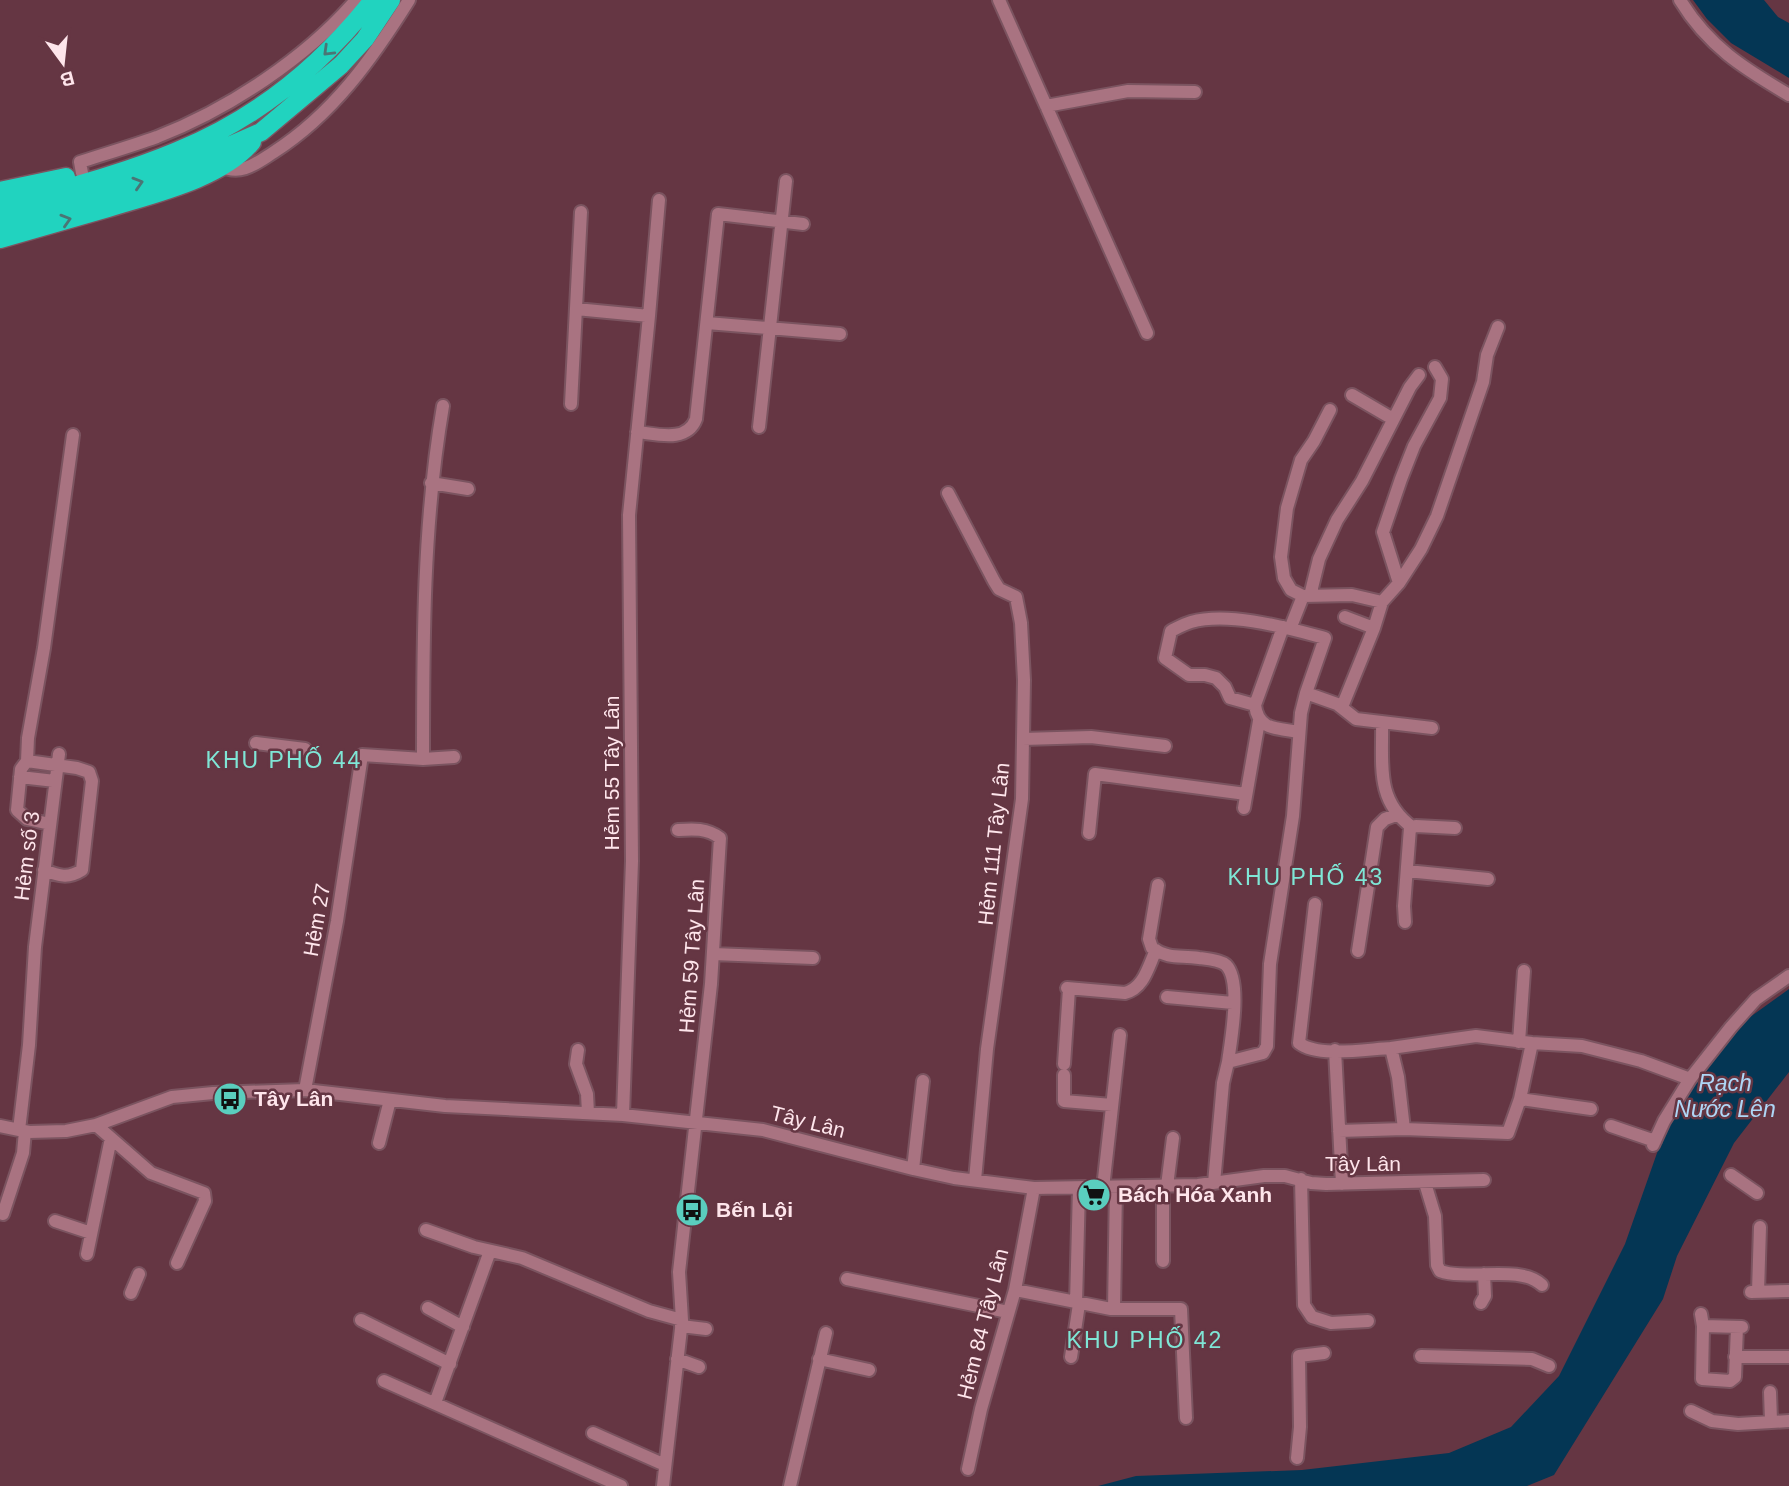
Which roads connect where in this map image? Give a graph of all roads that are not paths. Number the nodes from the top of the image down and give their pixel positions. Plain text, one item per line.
1 (356, 0) edge
2 (373, 0) edge
3 (391, 0) edge
4 (409, 0) edge
5 (999, 0) edge
6 (1680, 0) edge
7 (306, 72) junction
8 (1195, 92) dead end
9 (1789, 95) edge
10 (1046, 106) junction
11 (261, 132) junction
12 (220, 166) junction
13 (82, 173) junction
14 (786, 181) dead end
15 (0, 191) edge
16 (659, 200) dead end
17 (46, 202) junction
18 (0, 208) edge
19 (581, 212) dead end
20 (0, 222) edge
21 (781, 222) junction
22 (803, 224) dead end
23 (0, 239) edge
24 (576, 309) junction
25 (649, 316) junction
26 (707, 323) junction
27 (1497, 327) dead end
28 (771, 328) junction
29 (1147, 333) dead end
30 (840, 334) dead end
31 (1435, 367) dead end
32 (1419, 375) dead end
33 (1352, 395) dead end
34 (570, 404) dead end
35 (443, 406) dead end
36 (1330, 410) dead end
37 (1390, 417) junction
38 (759, 427) dead end
39 (637, 432) junction
40 (73, 435) dead end
41 (431, 484) junction
42 (468, 489) dead end
43 (948, 493) dead end
44 (1399, 583) junction
45 (1307, 596) junction
46 (1382, 602) junction
47 (1345, 617) dead end
48 (1287, 628) junction
49 (1374, 628) junction
50 (1306, 693) junction
51 (1255, 705) junction
52 (1342, 708) junction
53 (1259, 721) junction
54 (1382, 722) junction
55 (1433, 728) dead end
56 (1299, 732) junction
57 (1023, 739) junction
58 (256, 743) dead end
59 (1165, 746) dead end
60 (305, 749) dead end
61 (454, 757) dead end
62 (422, 759) junction
63 (59, 760) junction
64 (27, 761) junction
65 (20, 776) junction
66 (55, 782) junction
67 (1246, 794) junction
68 (1244, 808) dead end
69 (1396, 815) junction
70 (50, 824) junction
71 (1412, 827) junction
72 (1455, 828) dead end
73 (678, 830) dead end
74 (1089, 833) dead end
75 (44, 870) junction
76 (1407, 871) junction
77 (1488, 879) dead end
78 (1158, 886) dead end
79 (1315, 904) dead end
80 (1405, 922) dead end
81 (1156, 950) junction
82 (1358, 950) dead end
83 (713, 954) junction
84 (813, 958) dead end
85 (1524, 971) dead end
86 (1789, 976) edge
87 (1167, 997) dead end
88 (1233, 1003) junction
89 (1120, 1035) dead end
90 (1525, 1042) junction
91 (1391, 1048) junction
92 (578, 1050) dead end
93 (1335, 1050) junction
94 (1228, 1062) junction
95 (1690, 1079) junction
96 (923, 1081) dead end
97 (305, 1090) junction
98 (1520, 1099) junction
99 (390, 1100) junction
100 (1112, 1105) junction
101 (1591, 1109) dead end
102 (588, 1113) junction
103 (623, 1115) junction
104 (697, 1122) junction
105 (96, 1125) junction
106 (0, 1126) edge
107 (1611, 1126) dead end
108 (1404, 1129) junction
109 (22, 1130) junction
110 (1339, 1130) junction
111 (111, 1138) junction
112 (1173, 1138) dead end
113 (379, 1143) dead end
114 (913, 1169) junction
115 (1731, 1175) dead end
116 (1301, 1179) junction
117 (975, 1180) junction
118 (1484, 1181) dead end
119 (1214, 1183) junction
120 (1426, 1183) junction
121 (1342, 1184) junction
122 (1165, 1186) junction
123 (1034, 1188) junction
124 (1079, 1188) junction
125 (1109, 1188) junction
126 (1757, 1193) dead end
127 (3, 1214) dead end
128 (55, 1221) dead end
129 (1760, 1227) dead end
130 (426, 1230) dead end
131 (91, 1233) junction
132 (490, 1251) junction
133 (87, 1254) dead end
134 (1163, 1261) dead end
135 (177, 1264) dead end
136 (139, 1274) dead end
137 (1485, 1274) junction
138 (847, 1279) dead end
139 (1542, 1284) dead end
140 (1015, 1290) junction
141 (1789, 1291) edge
142 (131, 1293) dead end
143 (1077, 1303) junction
144 (1481, 1303) dead end
145 (428, 1308) dead end
146 (1114, 1308) junction
147 (1008, 1312) junction
148 (361, 1320) dead end
149 (1368, 1321) dead end
150 (681, 1323) junction
151 (463, 1327) junction
152 (706, 1329) dead end
153 (826, 1333) dead end
154 (1324, 1353) dead end
155 (1421, 1356) dead end
156 (1071, 1357) dead end
157 (1735, 1357) junction
158 (1789, 1357) edge
159 (677, 1359) junction
160 (819, 1359) junction
161 (450, 1364) junction
162 (1549, 1366) dead end
163 (699, 1367) dead end
164 (869, 1370) dead end
165 (384, 1381) dead end
166 (1770, 1392) dead end
167 (435, 1403) junction
168 (1692, 1411) dead end
169 (1186, 1418) dead end
170 (1771, 1420) junction
171 (1789, 1421) edge
172 (593, 1433) dead end
173 (1297, 1458) dead end
174 (665, 1465) junction
175 (968, 1469) dead end
176 (621, 1486) edge
177 (663, 1486) edge
178 (790, 1486) edge

1 - 13 street
2 -> 7 highway
3 - 11 highway
4 - 12 street
5 - 10 street
6 - 9 street
7 - 13 highway
7 - 17 highway
8 - 10 street
10 - 29 street
11 - 12 highway
17 -> 11 highway
23 -> 12 highway
13 - 15 highway
14 - 21 street
16 - 25 street, Hẻm 55 Tây Lân
17 - 18 highway
17 - 20 highway
19 - 24 street
21 - 22 street
21 - 26 street
21 - 28 street
24 - 25 street
24 - 34 street
25 - 39 street, Hẻm 55 Tây Lân
26 - 28 street
26 - 39 street
27 - 44 street
28 - 30 street
28 - 38 street
31 - 44 street
32 - 37 street
33 - 37 street
35 - 41 street
36 - 45 street
37 - 45 street
39 - 103 street, Hẻm 55 Tây Lân
40 - 64 street
41 - 42 street
41 - 62 street
43 - 57 street, Hẻm 111 Tây Lân
44 - 46 street
45 - 46 street
45 - 48 street
46 - 49 street
47 - 49 street
48 - 50 street
48 - 51 street
48 - 51 street
49 - 52 street
50 - 52 street
50 - 56 street
51 - 53 street
52 - 54 street
53 - 56 street
53 - 67 street
54 - 55 street
54 - 69 street
56 - 94 street
57 - 59 street
57 - 117 street, Hẻm 111 Tây Lân
58 - 60 street
61 - 62 street
62 - 97 street, Hẻm 27
63 - 64 street
63 - 66 street, Hẻm số 3
63 - 75 street
64 - 65 street
65 - 66 street
65 - 70 street
66 - 70 street, Hẻm số 3
67 - 68 street
67 - 74 street
69 - 71 street
69 - 82 street
70 - 75 street, Hẻm số 3
71 - 72 street
71 - 76 street
73 - 83 street, Hẻm 59 Tây Lân
75 - 109 street, Hẻm số 3
76 - 77 street
76 - 80 street
78 - 81 street
79 - 93 street
81 - 88 street
81 - 100 street
83 - 84 street
83 - 104 street, Hẻm 59 Tây Lân
85 - 90 street
86 - 95 street
87 - 88 street
88 - 94 street
89 - 100 street
90 - 91 street
90 - 95 street
90 - 98 street
91 - 93 street
91 - 108 street
92 - 102 street
93 - 110 street
94 - 119 street
95 - 107 street
96 - 114 street
97 - 99 street, Tây Lân
97 - 105 street, Tây Lân
98 - 101 street
98 - 108 street
99 - 102 street, Tây Lân
99 - 113 street
100 - 125 street
102 - 103 street, Tây Lân
103 - 104 street, Tây Lân
104 - 114 street, Tây Lân
104 - 150 street
105 - 109 street, Tây Lân
105 - 111 street
106 - 109 street, Tây Lân
108 - 110 street
109 - 127 street, Hẻm số 3
110 - 121 street
111 - 131 street
111 - 135 street
112 - 122 street
114 - 117 street, Tây Lân
115 - 126 street
116 - 119 street, Tây Lân
116 - 121 street, Tây Lân
116 - 149 street
117 - 123 street, Tây Lân
118 - 120 street, Tây Lân
119 - 122 street, Tây Lân
120 - 121 street, Tây Lân
120 - 137 street
122 - 125 street, Tây Lân
122 - 134 street
123 - 124 street, Tây Lân
123 - 140 street, Hẻm 84 Tây Lân
124 - 125 street, Tây Lân
124 - 143 street
125 - 146 street
128 - 131 street
129 - 141 street
130 - 132 street
131 - 133 street
132 - 150 street
132 - 151 street
136 - 142 street
137 - 139 street
137 - 144 street
138 - 147 street
140 - 143 street
140 - 147 street, Hẻm 84 Tây Lân
143 - 146 street
143 - 156 street
145 - 151 street
146 - 169 street
147 - 175 street, Hẻm 84 Tây Lân
148 - 161 street
150 - 152 street
150 - 159 street
151 - 161 street
153 - 160 street
154 - 173 street
155 - 162 street
157 - 157 street
157 - 158 street
159 - 163 street
159 - 174 street
160 - 164 street
160 - 178 street
161 - 167 street
165 - 167 street
166 - 170 street
167 - 176 street
168 - 170 street
170 - 171 street
172 - 174 street
174 - 177 street

